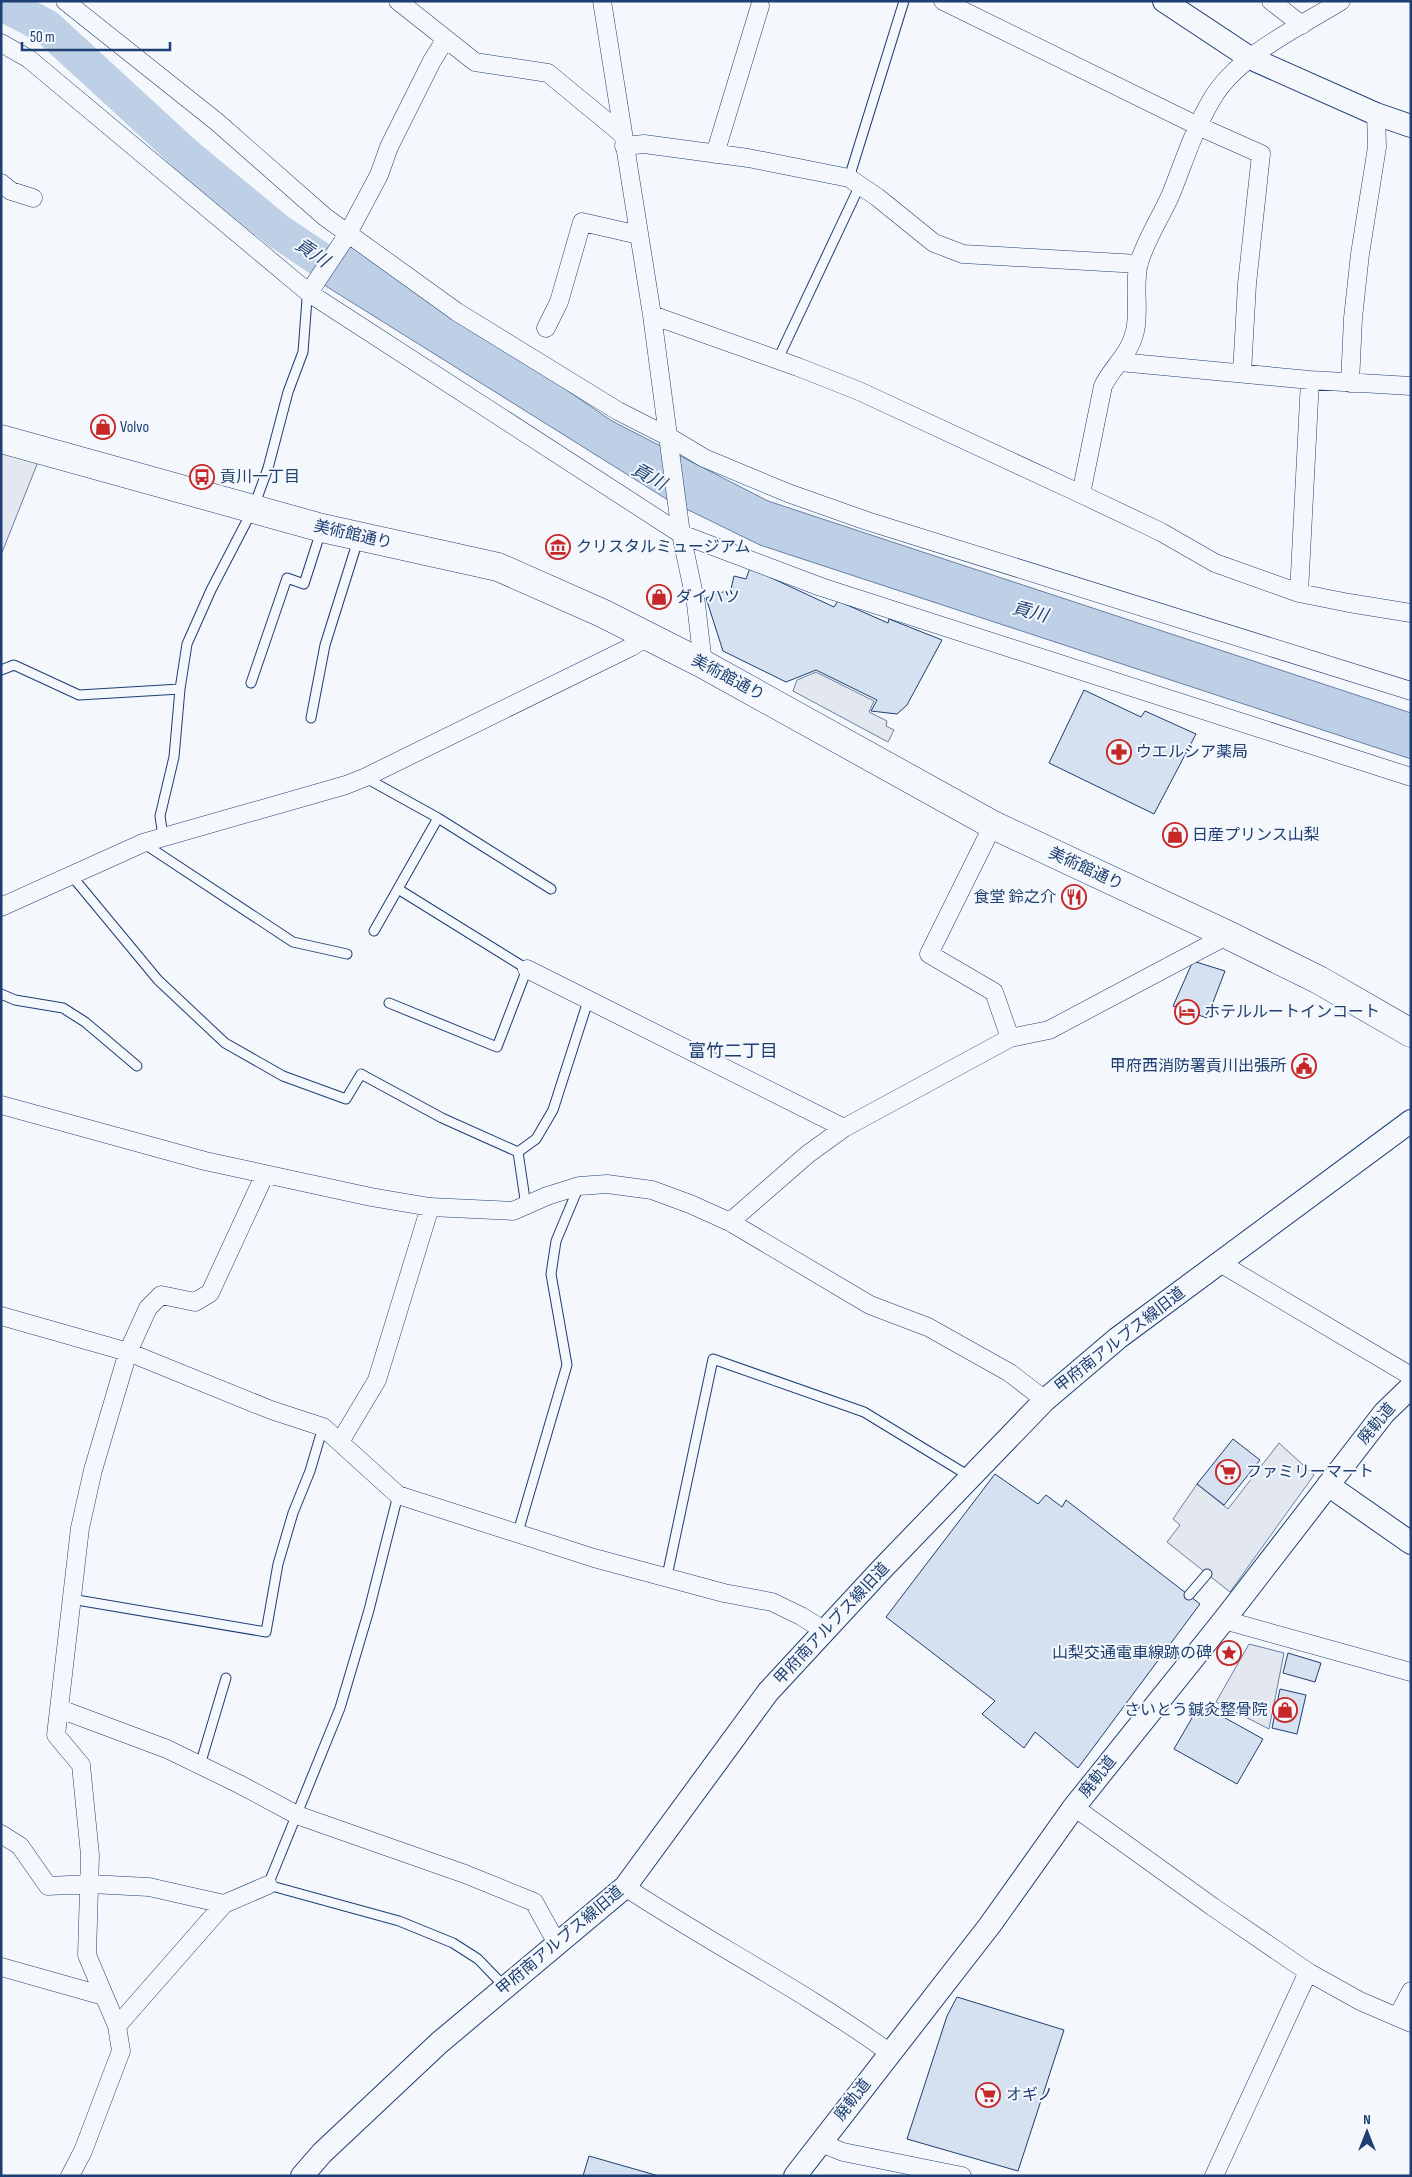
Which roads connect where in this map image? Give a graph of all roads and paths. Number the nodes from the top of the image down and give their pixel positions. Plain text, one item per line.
1 (66, 1) edge
2 (398, 1) edge
3 (602, 1) edge
4 (904, 1) edge
5 (943, 1) edge
6 (1164, 1) edge
7 (1271, 1) edge
8 (1341, 1) edge
9 (760, 6) dead end
10 (1302, 25) junction
11 (445, 40) junction
12 (1, 43) edge
13 (1250, 58) junction
14 (1376, 114) junction
15 (1198, 126) junction
16 (1411, 126) edge
17 (623, 140) junction
18 (714, 154) junction
19 (854, 182) junction
20 (1, 183) edge
21 (33, 198) dead end
22 (347, 235) junction
23 (638, 235) junction
24 (1139, 264) junction
25 (310, 290) junction
26 (652, 315) junction
27 (546, 328) dead end
28 (778, 359) junction
29 (1120, 362) junction
30 (1242, 373) junction
31 (1310, 380) junction
32 (1350, 383) junction
33 (1411, 386) edge
34 (1, 439) edge
35 (670, 441) junction
36 (1081, 494) junction
37 (253, 509) junction
38 (322, 528) junction
39 (681, 534) junction
40 (359, 537) junction
41 (1299, 593) junction
42 (1411, 613) edge
43 (647, 637) junction
44 (703, 664) junction
45 (1, 670) edge
46 (251, 683) dead end
47 (180, 689) junction
48 (1411, 691) edge
49 (311, 718) dead end
50 (1411, 777) edge
51 (366, 778) junction
52 (438, 818) junction
53 (994, 825) junction
54 (162, 836) junction
55 (143, 843) junction
56 (71, 875) junction
57 (398, 889) junction
58 (551, 889) dead end
59 (1, 907) edge
60 (374, 932) dead end
61 (1228, 935) junction
62 (347, 954) dead end
63 (526, 968) junction
64 (1, 994) edge
65 (588, 1001) junction
66 (388, 1003) dead end
67 (1411, 1032) edge
68 (1010, 1038) junction
69 (137, 1066) dead end
70 (1, 1105) edge
71 (1411, 1121) edge
72 (844, 1128) junction
73 (518, 1152) junction
74 (265, 1174) junction
75 (579, 1186) junction
76 (526, 1206) junction
77 (430, 1207) junction
78 (730, 1222) junction
79 (1220, 1263) junction
80 (1, 1316) edge
81 (128, 1352) junction
82 (1411, 1376) edge
83 (1411, 1387) edge
84 (1045, 1400) junction
85 (323, 1427) junction
86 (340, 1442) junction
87 (972, 1478) junction
88 (1328, 1485) junction
89 (398, 1495) junction
90 (518, 1532) junction
91 (1411, 1544) edge
92 (1207, 1574) dead end
93 (667, 1576) junction
94 (1189, 1595) dead end
95 (71, 1599) junction
96 (1224, 1620) junction
97 (825, 1631) junction
98 (1411, 1672) edge
99 (226, 1678) dead end
100 (60, 1709) junction
101 (200, 1765) junction
102 (1074, 1807) junction
103 (296, 1815) junction
104 (1, 1834) edge
105 (90, 1884) junction
106 (268, 1885) junction
107 (625, 1887) junction
108 (224, 1904) junction
109 (558, 1945) junction
110 (1, 1967) edge
111 (1308, 1972) junction
112 (505, 1988) junction
113 (1411, 1991) edge
114 (104, 1996) junction
115 (1404, 2020) edge
116 (117, 2026) junction
117 (890, 2053) junction
118 (821, 2143) junction
119 (70, 2176) edge
120 (302, 2176) edge
121 (795, 2176) edge
122 (962, 2176) edge
123 (1214, 2176) edge

1 - 22 street
2 - 11 street
3 - 17 street
4 - 19 lane
5 - 15 street
6 - 13 street
7 - 10 street
8 - 10 street
9 - 18 street
10 - 13 street
11 - 17 street
11 - 22 street
12 - 25 street
13 - 14 street
13 - 15 street
14 - 16 street
14 - 32 street
15 - 24 street
15 - 30 street
17 - 18 street
17 - 23 street
18 - 19 street
19 - 24 street
19 - 28 lane
20 - 21 street
22 - 25 street
22 - 35 street
23 - 26 street
23 - 27 street
24 - 29 street
25 - 37 lane
25 - 39 street
26 - 28 street
26 - 35 street
28 - 36 street
29 - 30 street
29 - 36 street
30 - 31 street
31 - 32 street
31 - 41 street
32 - 33 street
34 - 37 highway, 美術館通り
35 - 39 street
35 - 48 street
36 - 41 street
37 - 38 highway, 美術館通り
37 - 47 lane
38 - 40 highway, 美術館通り
38 - 46 lane
39 - 44 street
39 - 50 street
40 - 43 highway, 美術館通り
40 - 49 lane
41 - 42 street
43 - 44 highway, 美術館通り
43 - 51 street
44 - 53 highway, 美術館通り
45 - 47 lane
47 - 54 lane
51 - 52 lane
51 - 54 street
52 - 57 lane
52 - 58 lane
53 - 61 highway, 美術館通り
53 - 68 street
54 - 55 street
55 - 56 street
55 - 62 lane
56 - 59 street
56 - 73 lane
57 - 60 lane
57 - 63 lane
61 - 67 highway, 美術館通り
61 - 68 street
63 - 65 street
63 - 66 lane
64 - 69 lane
65 - 72 street
65 - 73 lane
68 - 72 street
70 - 74 street
71 - 79 street, 甲府南アルプス線旧道
72 - 78 street
73 - 76 lane
74 - 77 street
74 - 81 street
75 - 76 street
75 - 78 street
75 - 90 lane
76 - 77 street
77 - 86 street
78 - 84 street
79 - 82 street
79 - 84 street, 甲府南アルプス線旧道
80 - 81 street
81 - 85 street
81 - 95 street
83 - 88 street, 廃軌道
84 - 87 street, 甲府南アルプス線旧道
85 - 86 street
85 - 95 lane
86 - 89 street
87 - 93 lane
87 - 97 street, 甲府南アルプス線旧道
88 - 91 street
88 - 96 street, 廃軌道
89 - 90 street
89 - 103 lane
90 - 93 street
92 - 94 lane
93 - 97 street
95 - 100 street
96 - 98 street
96 - 102 street, 廃軌道
97 - 107 street, 甲府南アルプス線旧道
99 - 101 lane
100 - 101 street
100 - 105 street
101 - 103 street
102 - 111 street
102 - 117 street, 廃軌道
103 - 106 lane
103 - 109 street
104 - 105 street
105 - 108 street
105 - 114 street
106 - 108 street
106 - 112 lane
107 - 109 street, 甲府南アルプス線旧道
107 - 117 street
108 - 116 street
109 - 112 street, 甲府南アルプス線旧道
110 - 114 street
111 - 115 street
111 - 123 street
112 - 120 street, 甲府南アルプス線旧道
113 - 115 street
114 - 116 street
116 - 119 street
117 - 118 street, 廃軌道
118 - 121 street, 廃軌道
118 - 122 street

